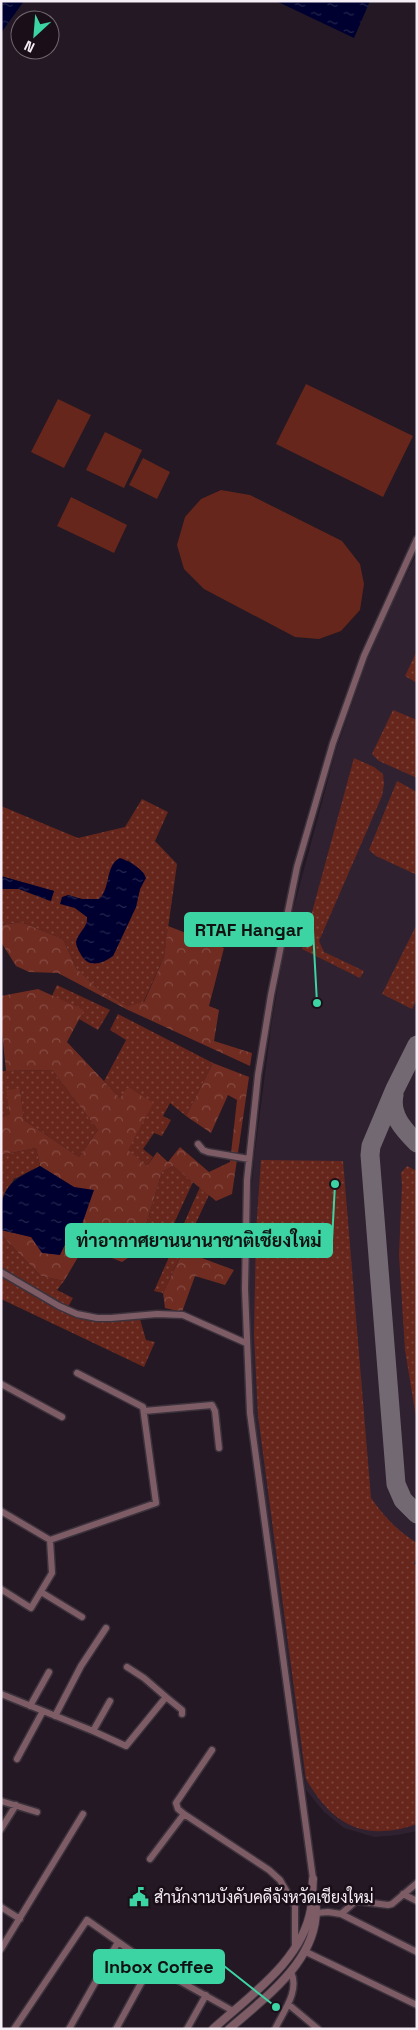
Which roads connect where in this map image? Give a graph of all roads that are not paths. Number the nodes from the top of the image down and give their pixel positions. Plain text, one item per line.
1 (417, 539) edge
2 (198, 1144) dead end
3 (249, 1159) junction
4 (1, 1272) edge
5 (246, 1343) junction
6 (76, 1373) dead end
7 (1, 1384) edge
8 (144, 1411) junction
9 (62, 1417) dead end
10 (219, 1448) dead end
11 (1, 1512) edge
12 (50, 1540) junction
13 (1, 1589) edge
14 (41, 1592) junction
15 (82, 1617) dead end
16 (106, 1628) dead end
17 (127, 1667) dead end
18 (49, 1672) dead end
19 (1, 1694) edge
20 (166, 1697) junction
21 (110, 1700) dead end
22 (30, 1706) junction
23 (43, 1711) junction
24 (182, 1714) dead end
25 (55, 1716) junction
26 (93, 1731) junction
27 (212, 1750) dead end
28 (17, 1759) dead end
29 (1, 1801) edge
30 (16, 1805) junction
31 (37, 1812) dead end
32 (83, 1814) dead end
33 (184, 1814) junction
34 (1, 1829) edge
35 (150, 1859) dead end
36 (313, 1879) junction
37 (417, 1882) edge
38 (403, 1894) junction
39 (417, 1901) edge
40 (1, 1907) edge
41 (316, 1913) junction
42 (341, 1914) junction
43 (20, 1919) junction
44 (118, 1942) junction
45 (295, 1947) junction
46 (1, 1949) edge
47 (304, 1951) junction
48 (417, 1952) edge
49 (285, 1961) junction
50 (292, 1970) junction
51 (176, 1979) dead end
52 (206, 1995) junction
53 (288, 2004) junction
54 (417, 2005) edge
55 (233, 2011) junction
56 (14, 2029) edge
57 (69, 2029) edge
58 (116, 2029) edge
59 (187, 2029) edge
60 (213, 2029) edge
61 (229, 2029) edge
62 (275, 2029) edge
63 (318, 2029) edge

1 - 3 street
2 - 3 street
3 - 5 street
4 - 5 street
5 - 36 street
6 - 8 street
7 - 9 street
8 - 10 street
8 - 12 street
11 - 12 street
12 - 14 street
13 - 14 street
14 - 15 street
16 - 25 street
17 - 20 street
18 - 22 street
19 - 22 street
20 - 24 street
20 - 26 street
21 - 26 street
22 - 23 street
23 - 25 street
23 - 28 street
25 - 26 street
27 - 33 street
29 - 30 street
30 - 31 street
30 - 34 street
32 - 43 street
33 - 35 street
33 - 45 street
36 - 41 street
36 - 45 street
37 - 38 street
38 - 39 street
38 - 42 street
40 - 43 street
41 - 42 street
41 - 47 street
42 - 48 street
43 - 46 street
44 - 56 street
44 - 57 street
44 - 58 street
45 - 49 street
47 - 50 street
47 - 54 street
49 - 50 street
49 - 55 street
50 - 53 street
50 - 61 street
51 - 52 street
52 - 55 street
52 - 59 street
53 - 62 street
53 - 63 street
55 - 60 street

